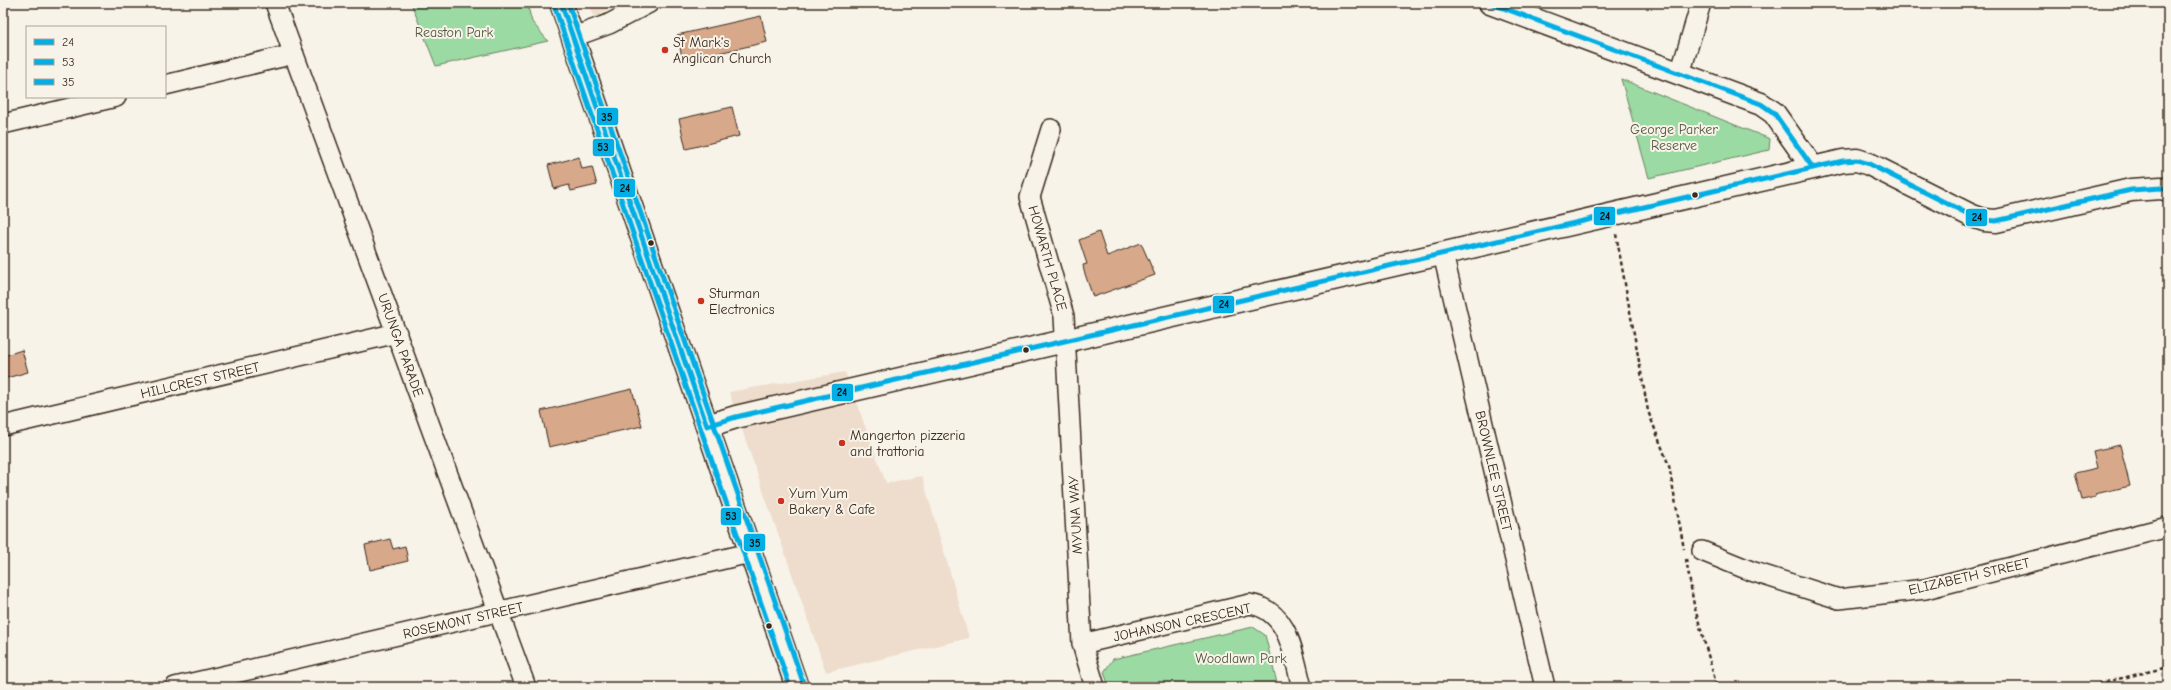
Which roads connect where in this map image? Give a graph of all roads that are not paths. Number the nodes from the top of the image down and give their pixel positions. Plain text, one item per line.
1 (276, 3) edge
2 (561, 3) edge
3 (649, 3) edge
4 (1490, 3) edge
5 (1701, 3) edge
6 (573, 37) junction
7 (294, 54) junction
8 (1680, 74) junction
9 (166, 85) edge
10 (112, 98) edge
11 (3, 124) edge
12 (1051, 129) dead end
13 (1813, 168) junction
14 (2168, 190) edge
15 (1443, 254) junction
16 (397, 333) junction
17 (1065, 341) junction
18 (3, 426) edge
19 (707, 426) junction
20 (2168, 527) edge
21 (750, 553) junction
22 (1690, 553) road end
23 (499, 612) junction
24 (1082, 644) junction
25 (175, 687) edge
26 (526, 687) edge
27 (797, 687) edge
28 (1095, 687) edge
29 (1302, 687) edge
30 (1545, 687) edge

1 - 7 street, URUNGA PARADE
2 - 6 street
3 - 6 street
4 - 8 street
5 - 8 street
6 - 19 street
7 - 9 street
7 - 16 street, URUNGA PARADE
8 - 13 street
10 - 11 street
12 - 17 street, HOWARTH PLACE
13 - 14 street
13 - 15 street
15 - 17 street
15 - 30 street, BROWNLEE STREET
16 - 18 street, HILLCREST STREET
16 - 23 street, URUNGA PARADE
17 - 19 street
17 - 24 street, MYUNA WAY
19 - 21 street
20 - 22 street, ELIZABETH STREET
21 - 23 street, ROSEMONT STREET
21 - 27 street
23 - 25 street, ROSEMONT STREET
23 - 26 street, URUNGA PARADE
24 - 28 street, MYUNA WAY
24 - 29 street, JOHANSON CRESCENT

